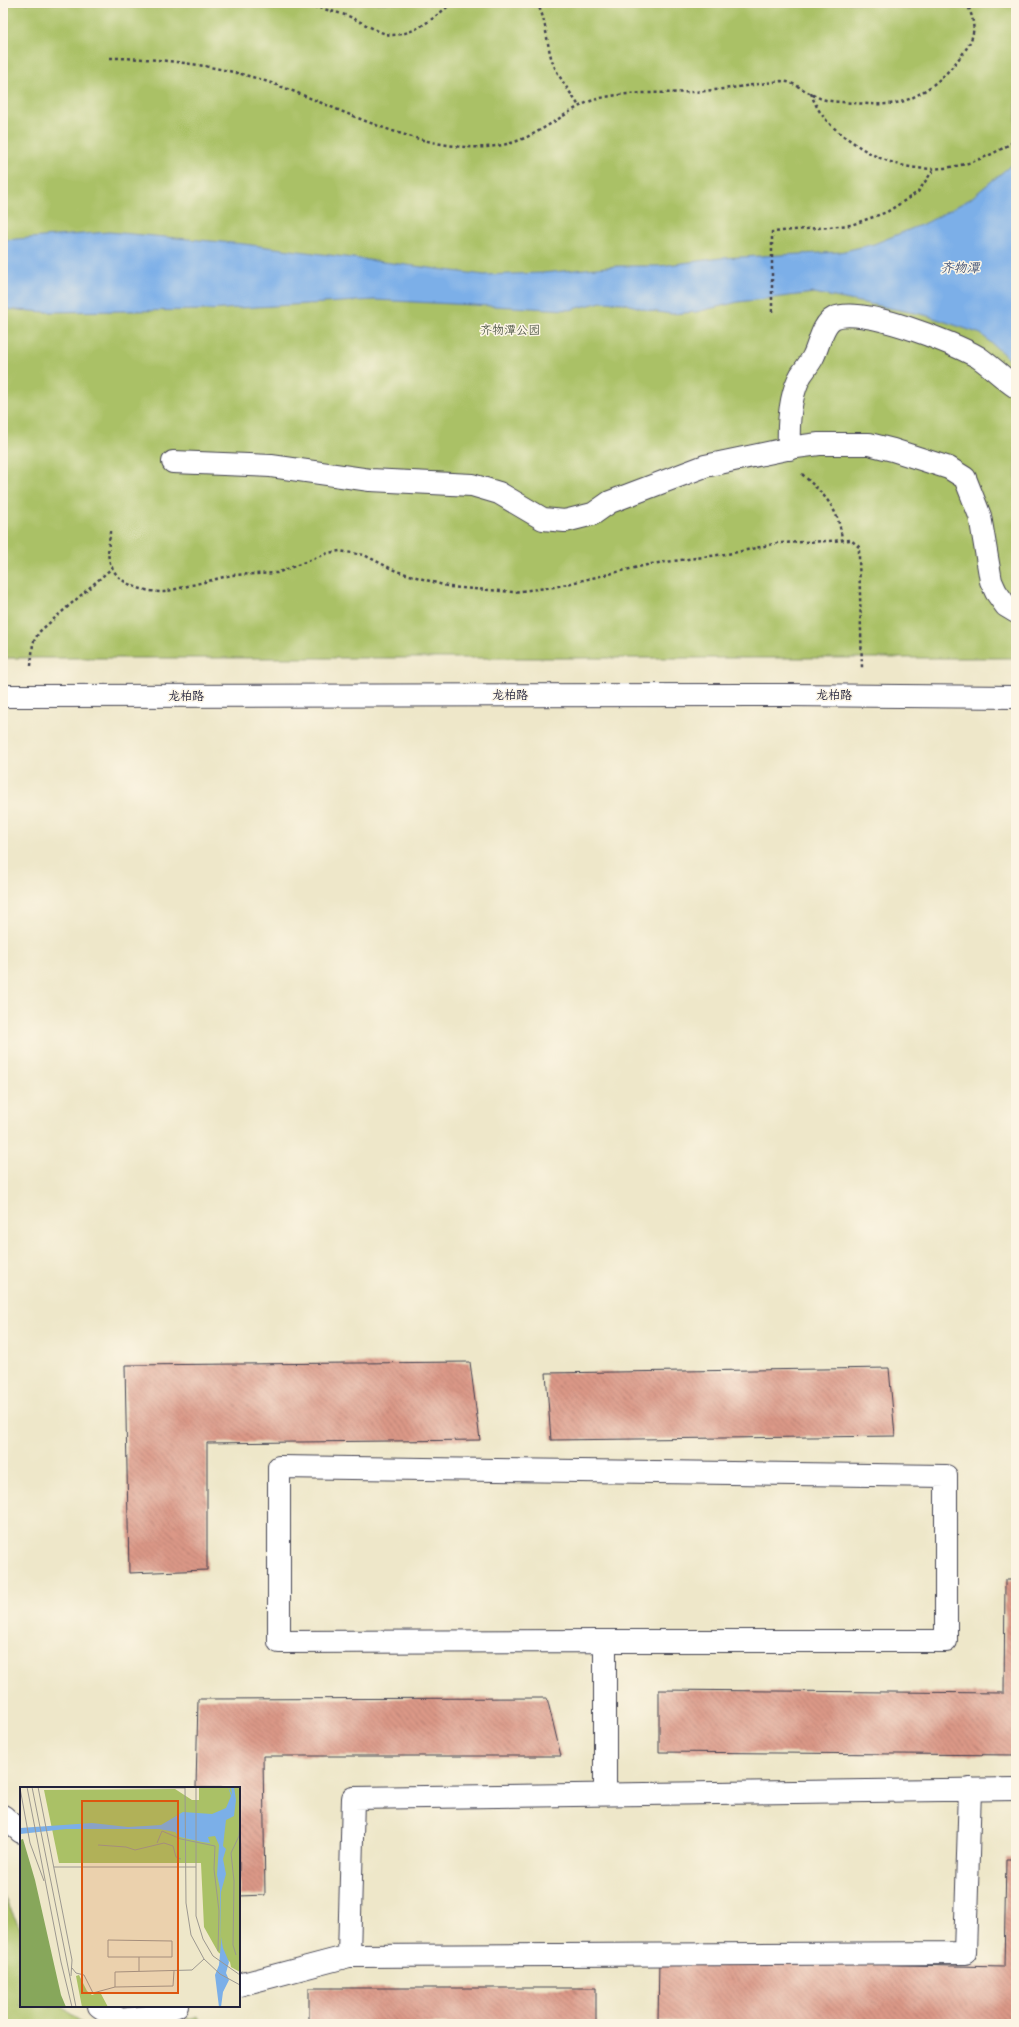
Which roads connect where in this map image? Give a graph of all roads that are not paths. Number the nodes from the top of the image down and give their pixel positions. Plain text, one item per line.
1 (1016, 387) edge
2 (789, 448) junction
3 (173, 462) dead end
4 (1016, 612) edge
5 (3, 696) edge
6 (1016, 697) edge
7 (605, 1641) junction
8 (970, 1789) junction
9 (1016, 1789) edge
10 (605, 1793) junction
11 (3, 1816) edge
12 (20, 1831) edge
13 (349, 1956) junction
14 (240, 1985) edge
15 (100, 2007) edge
16 (174, 2007) edge

1 - 2 street
2 - 3 street
2 - 4 street
5 - 6 street, 龙柏路
7 - 7 street
7 - 10 street
8 - 9 street
8 - 10 street
8 - 13 street
10 - 13 street
11 - 12 street
13 - 14 street
15 - 16 street

